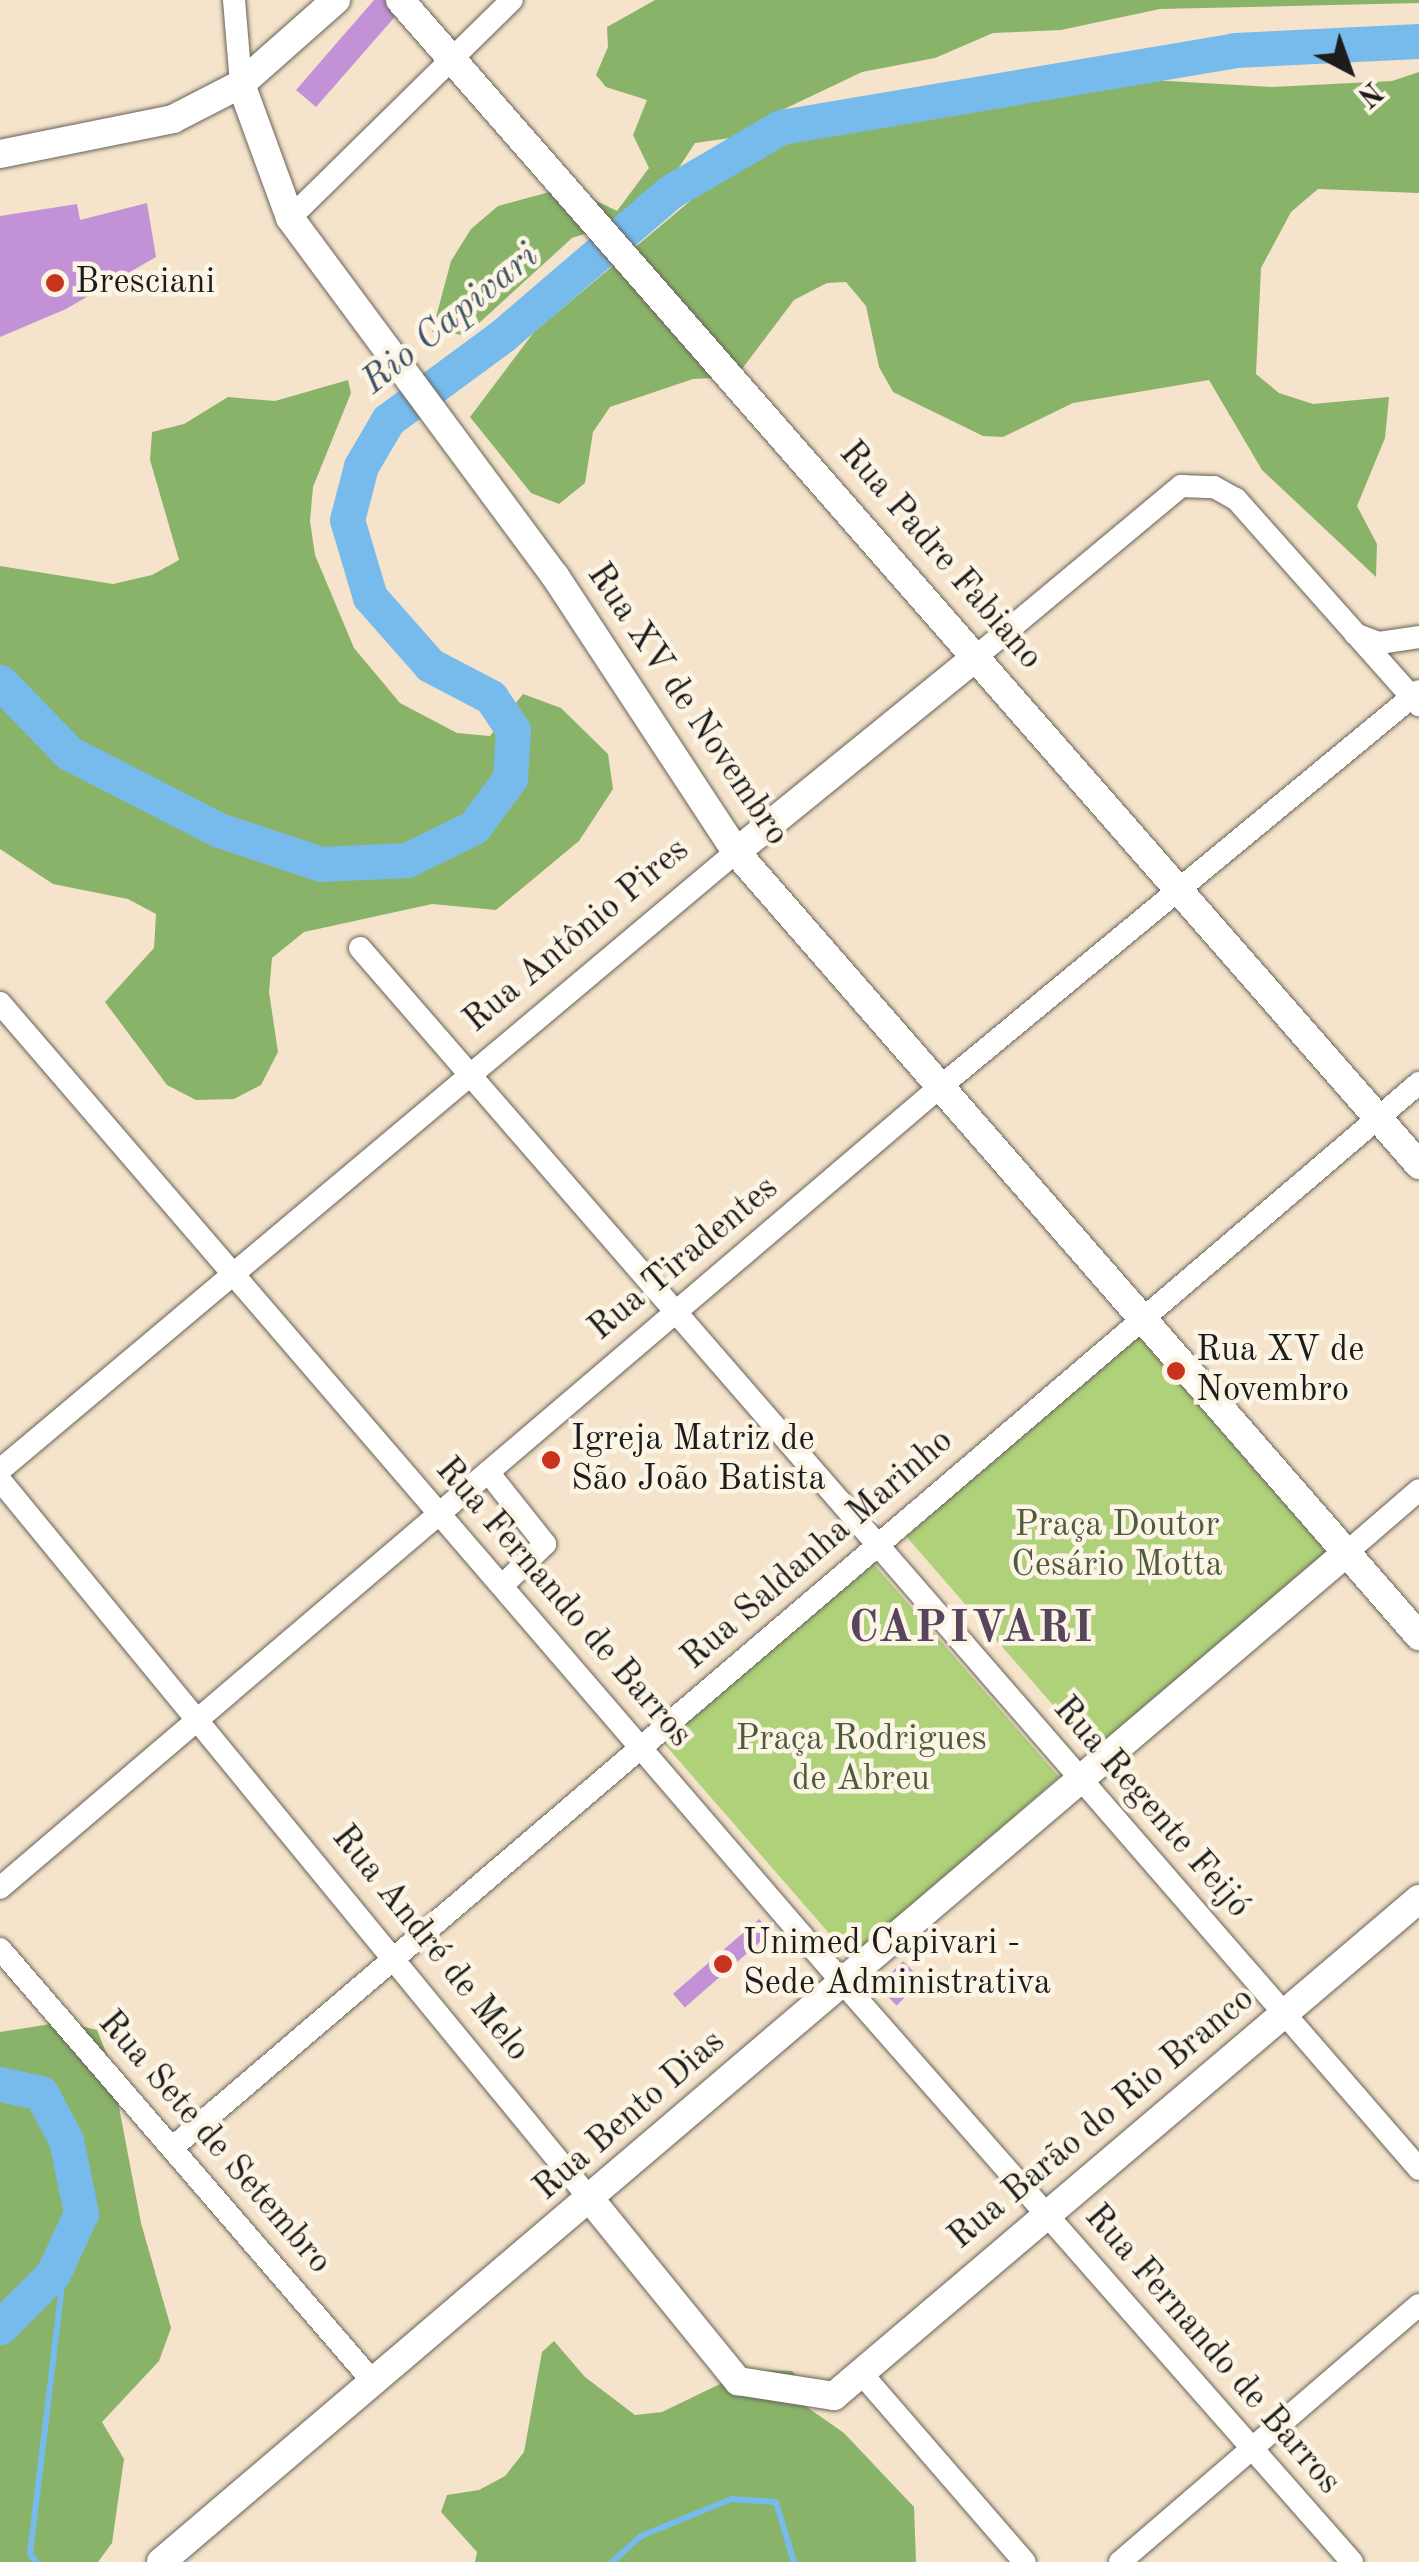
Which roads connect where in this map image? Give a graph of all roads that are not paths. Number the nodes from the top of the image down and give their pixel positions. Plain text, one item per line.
1 (234, 0) edge
2 (336, 0) edge
3 (400, 0) edge
4 (512, 0) edge
5 (452, 59) junction
6 (241, 84) junction
7 (0, 154) edge
8 (290, 218) junction
9 (1355, 634) junction
10 (1419, 637) edge
11 (976, 656) junction
12 (1417, 693) edge
13 (736, 852) junction
14 (1179, 889) junction
15 (360, 948) dead end
16 (0, 1004) edge
17 (470, 1075) junction
18 (1419, 1082) edge
19 (940, 1087) junction
20 (1378, 1117) junction
21 (1419, 1164) edge
22 (234, 1273) junction
23 (676, 1312) junction
24 (1142, 1319) junction
25 (0, 1470) edge
26 (488, 1472) junction
27 (0, 1480) edge
28 (1419, 1490) edge
29 (440, 1513) junction
30 (878, 1544) junction
31 (1346, 1553) junction
32 (502, 1586) junction
33 (1419, 1636) edge
34 (199, 1719) junction
35 (641, 1748) junction
36 (1080, 1780) junction
37 (0, 1888) edge
38 (1419, 1898) edge
39 (0, 1949) edge
40 (394, 1958) junction
41 (843, 1983) junction
42 (1283, 2014) junction
43 (172, 2148) junction
44 (1419, 2169) edge
45 (590, 2200) junction
46 (1047, 2215) junction
47 (1419, 2306) edge
48 (861, 2373) junction
49 (375, 2384) junction
50 (834, 2396) joint
51 (1252, 2448) junction
52 (162, 2562) edge
53 (1025, 2562) edge
54 (1120, 2562) edge
55 (1352, 2562) edge

1 - 6 street
2 - 6 main road
3 - 5 main road, Rua Padre Fabiano
4 - 5 street
5 - 8 street
5 - 11 main road, Rua Padre Fabiano
6 - 7 main road
6 - 8 main road, Rua XV de Novembro
8 - 13 main road, Rua XV de Novembro
9 - 10 street
9 - 11 street, Rua Antônio Pires
9 - 12 street
11 - 13 main road, Rua Antônio Pires
11 - 14 main road, Rua Padre Fabiano
12 - 14 street, Rua Tiradentes
13 - 17 street, Rua Antônio Pires
13 - 19 main road, Rua XV de Novembro
14 - 19 street, Rua Tiradentes
14 - 20 main road, Rua Padre Fabiano
15 - 17 street, Rua Regente Feijó
16 - 22 street, Rua Fernando de Barros
17 - 22 street, Rua Antônio Pires
17 - 23 street, Rua Regente Feijó
18 - 20 street, Rua Saldanha Marinho
19 - 23 street, Rua Tiradentes
19 - 24 main road, Rua XV de Novembro
20 - 21 main road, Rua Padre Fabiano
20 - 24 street, Rua Saldanha Marinho
22 - 25 street, Rua Antônio Pires
22 - 29 street, Rua Fernando de Barros
23 - 26 street, Rua Tiradentes
23 - 30 street, Rua Regente Feijó
24 - 30 street, Rua Saldanha Marinho
24 - 31 main road, Rua XV de Novembro
26 - 29 street, Rua Tiradentes
26 - 32 street
27 - 34 street, Rua André de Melo
28 - 31 street, Rua Bento Dias
29 - 32 street, Rua Fernando de Barros
29 - 34 street, Rua Tiradentes
30 - 35 street, Rua Saldanha Marinho
30 - 36 street, Rua Regente Feijó
31 - 33 main road, Rua XV de Novembro
31 - 36 main road, Rua Bento Dias
32 - 35 street, Rua Fernando de Barros
34 - 37 street, Rua Tiradentes
34 - 40 street, Rua André de Melo
35 - 40 street, Rua Saldanha Marinho
35 - 41 street, Rua Fernando de Barros
36 - 41 main road, Rua Bento Dias
36 - 42 street, Rua Regente Feijó
38 - 42 main road, Rua Barão do Rio Branco
39 - 43 street, Rua Sete de Setembro
40 - 43 street, Rua Saldanha Marinho
40 - 45 street, Rua André de Melo
41 - 45 main road, Rua Bento Dias
41 - 46 street, Rua Fernando de Barros
42 - 44 street, Rua Regente Feijó
42 - 46 main road, Rua Barão do Rio Branco
43 - 49 street, Rua Sete de Setembro
45 - 49 main road, Rua Bento Dias
45 - 50 main road, Rua André de Melo
46 - 48 main road, Rua Barão do Rio Branco
46 - 51 street, Rua Fernando de Barros
47 - 51 street
48 - 50 main road, Rua Barão do Rio Branco
48 - 53 street
49 - 52 main road, Rua Bento Dias
51 - 54 street
51 - 55 street, Rua Fernando de Barros

